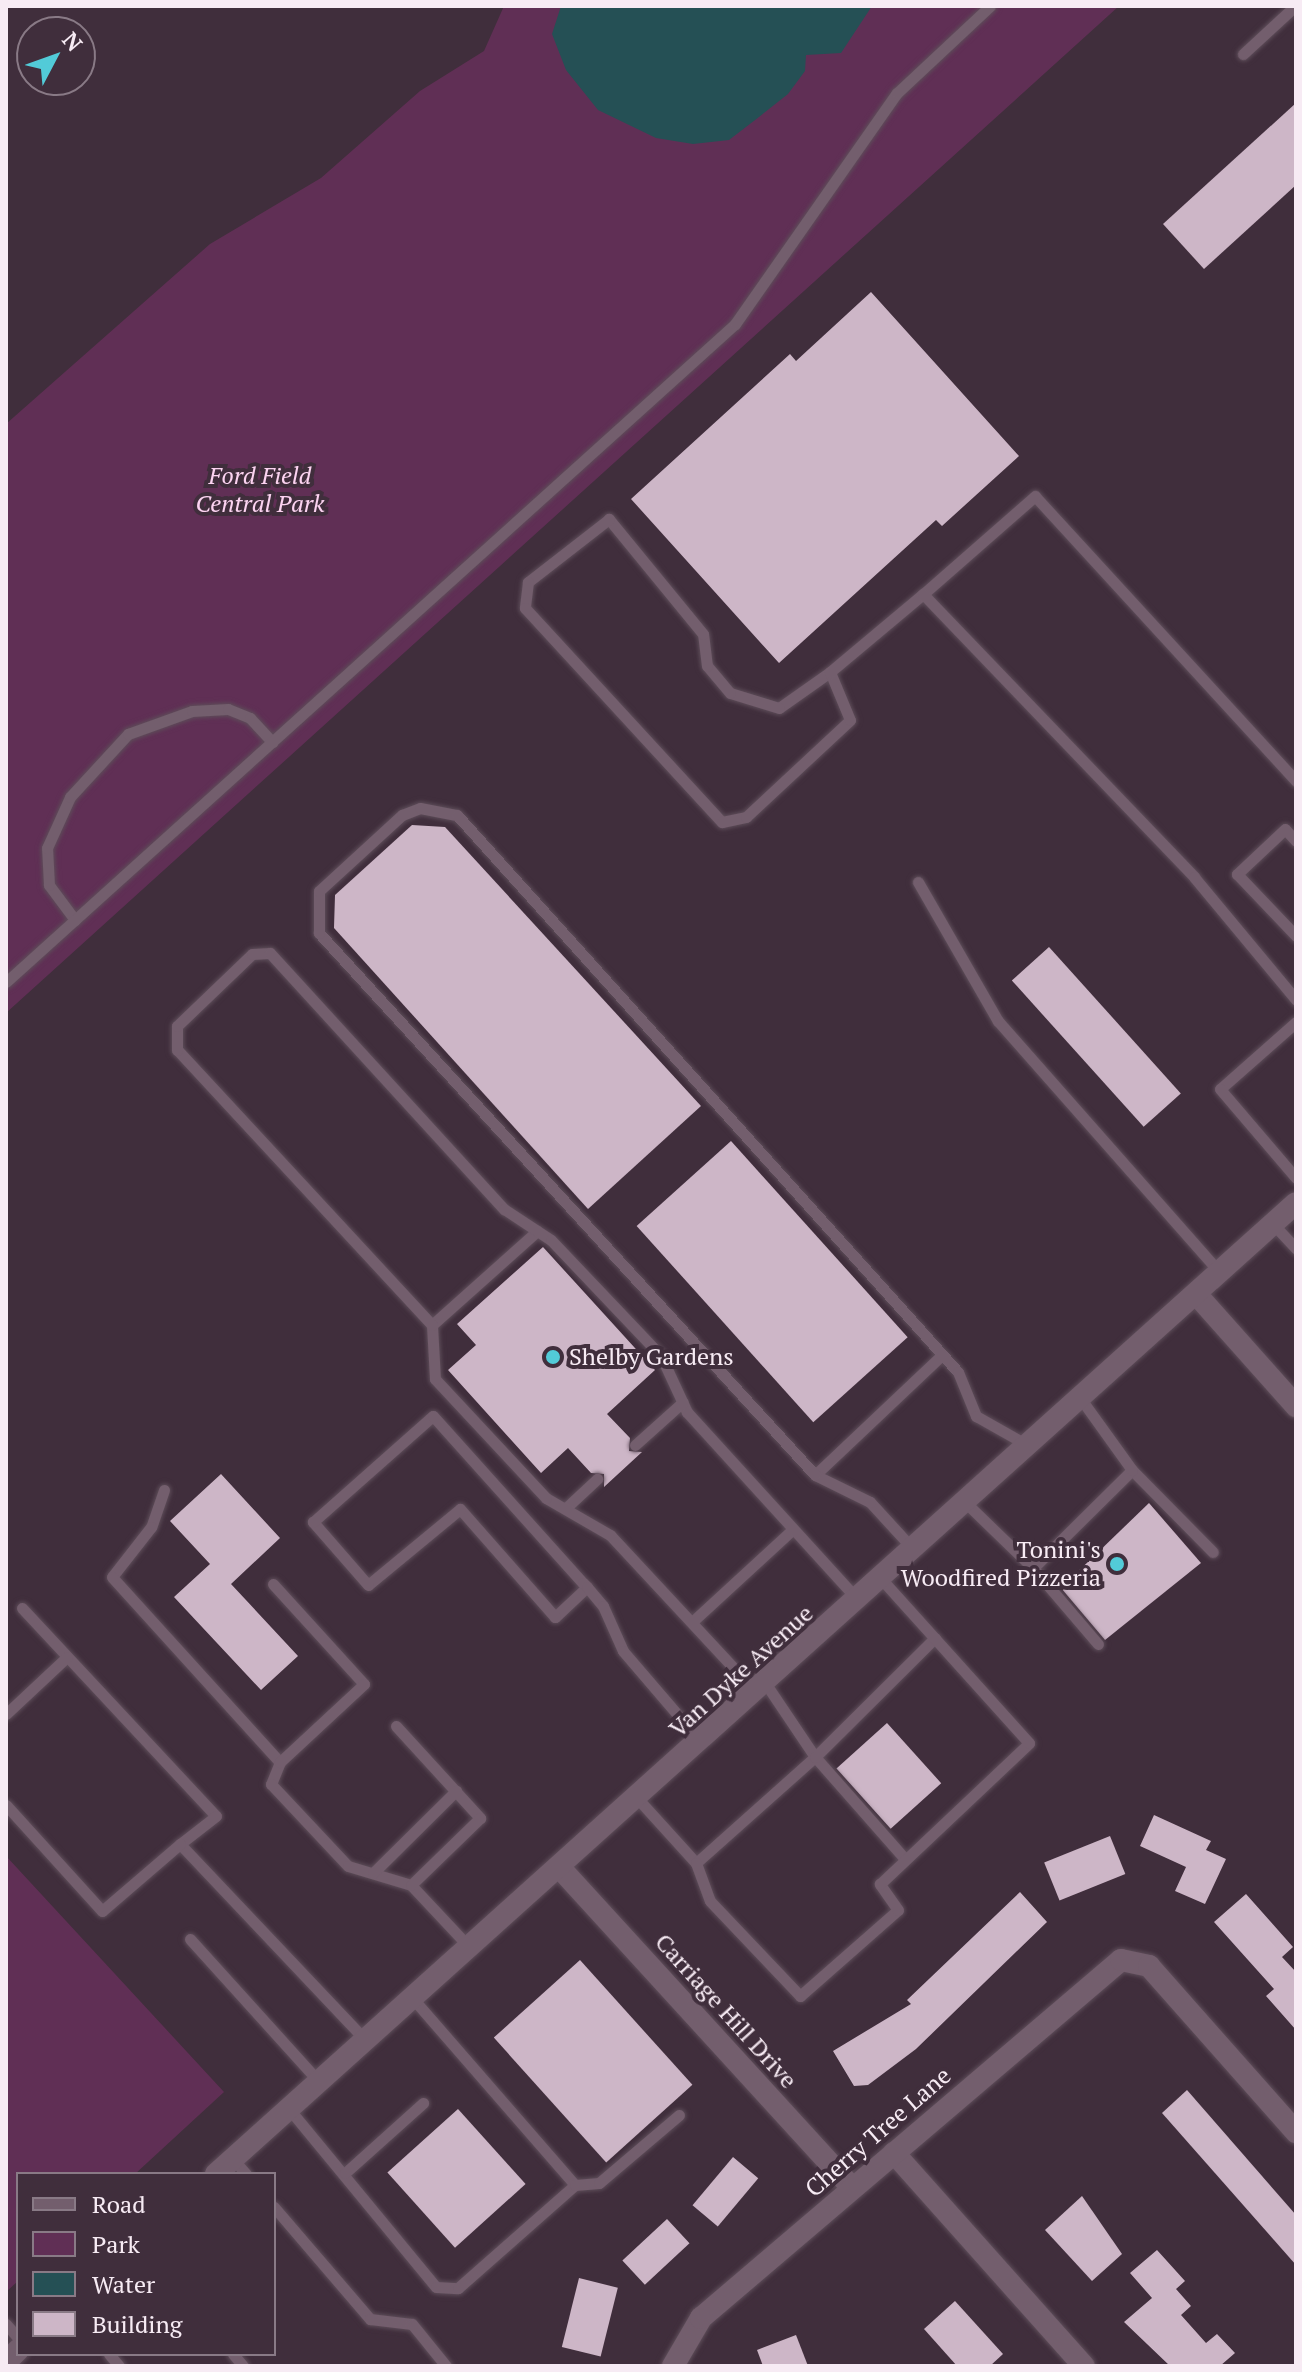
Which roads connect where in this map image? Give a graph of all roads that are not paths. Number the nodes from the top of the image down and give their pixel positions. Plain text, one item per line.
1 (990, 6) edge
2 (1295, 6) edge
3 (1243, 54) dead end
4 (923, 594) junction
5 (830, 672) junction
6 (272, 742) junction
7 (1296, 781) edge
8 (1296, 820) edge
9 (1285, 829) junction
10 (1296, 841) edge
11 (918, 882) dead end
12 (75, 920) junction
13 (1296, 936) edge
14 (6, 982) edge
15 (1296, 1000) edge
16 (1296, 1022) edge
17 (1296, 1178) edge
18 (1296, 1203) edge
19 (1273, 1224) junction
20 (537, 1231) junction
21 (1296, 1249) edge
22 (1221, 1273) junction
23 (1197, 1295) junction
24 (432, 1325) junction
25 (942, 1355) junction
26 (1081, 1399) junction
27 (683, 1402) junction
28 (1296, 1406) edge
29 (635, 1445) dead end
30 (1029, 1446) junction
31 (1132, 1470) junction
32 (815, 1475) junction
33 (597, 1479) dead end
34 (164, 1490) dead end
35 (966, 1503) junction
36 (568, 1506) junction
37 (793, 1529) junction
38 (914, 1550) junction
39 (1213, 1552) dead end
40 (1033, 1568) junction
41 (882, 1580) junction
42 (273, 1584) dead end
43 (587, 1587) junction
44 (858, 1601) junction
45 (22, 1608) dead end
46 (692, 1622) junction
47 (935, 1638) junction
48 (1098, 1644) dead end
49 (67, 1657) junction
50 (761, 1688) junction
51 (6, 1714) edge
52 (396, 1726) dead end
53 (701, 1742) junction
54 (815, 1757) junction
55 (280, 1762) junction
56 (456, 1791) junction
57 (638, 1799) junction
58 (6, 1805) edge
59 (180, 1844) junction
60 (905, 1859) junction
61 (696, 1863) junction
62 (561, 1869) junction
63 (373, 1873) junction
64 (411, 1885) junction
65 (190, 1939) dead end
66 (471, 1949) junction
67 (414, 2000) junction
68 (367, 2042) junction
69 (320, 2083) junction
70 (423, 2103) dead end
71 (290, 2110) junction
72 (679, 2115) dead end
73 (1296, 2132) edge
74 (894, 2153) junction
75 (232, 2169) edge
76 (345, 2173) junction
77 (575, 2185) junction
78 (852, 2188) junction
79 (276, 2209) edge
80 (6, 2362) edge
81 (673, 2365) edge
82 (10, 2366) edge
83 (446, 2366) edge
84 (1084, 2366) edge

1 - 6 lane
2 - 3 lane
4 - 5 lane
4 - 7 lane
4 - 15 lane
5 - 5 lane
6 - 12 lane
6 - 12 lane
8 - 9 lane
9 - 10 lane
9 - 13 lane
11 - 22 lane
12 - 14 lane
16 - 17 lane
18 - 19 street, Van Dyke Avenue
19 - 21 lane
19 - 22 street, Van Dyke Avenue
20 - 24 lane
20 - 24 lane
20 - 27 lane
22 - 23 street, Van Dyke Avenue
23 - 26 street, Van Dyke Avenue
23 - 28 street
24 - 36 lane
25 - 30 lane
25 - 32 lane
25 - 32 lane
26 - 30 street, Van Dyke Avenue
26 - 31 lane
27 - 29 lane
27 - 37 lane
30 - 35 street, Van Dyke Avenue
31 - 39 lane
31 - 40 lane
32 - 38 lane
33 - 36 lane
34 - 55 lane
35 - 38 street, Van Dyke Avenue
35 - 40 lane
36 - 46 lane
37 - 44 lane
37 - 46 lane
38 - 41 street, Van Dyke Avenue
40 - 48 lane
41 - 44 street, Van Dyke Avenue
41 - 47 lane
42 - 55 lane
43 - 43 lane
43 - 53 lane
44 - 50 street, Van Dyke Avenue
45 - 49 lane
46 - 50 lane
47 - 54 lane
47 - 60 lane
49 - 51 lane
49 - 59 lane
50 - 53 street, Van Dyke Avenue
50 - 54 lane
52 - 56 lane
53 - 57 street, Van Dyke Avenue
54 - 60 lane
54 - 61 lane
55 - 63 lane
56 - 63 lane
56 - 64 lane
57 - 61 lane
57 - 62 street, Van Dyke Avenue
58 - 59 lane
59 - 68 lane
60 - 61 lane
62 - 66 street, Van Dyke Avenue
62 - 78 street, Carriage Hill Drive
63 - 64 lane
64 - 66 lane
65 - 69 lane
66 - 67 street, Van Dyke Avenue
67 - 68 street, Van Dyke Avenue
67 - 77 lane
68 - 69 street, Van Dyke Avenue
69 - 71 street, Van Dyke Avenue
70 - 76 lane
71 - 75 street, Van Dyke Avenue
71 - 76 lane
72 - 77 lane
73 - 74 street, Cherry Tree Lane
74 - 78 street, Cherry Tree Lane
74 - 84 street
76 - 77 lane
78 - 81 street, Cherry Tree Lane
79 - 83 lane
80 - 82 lane

